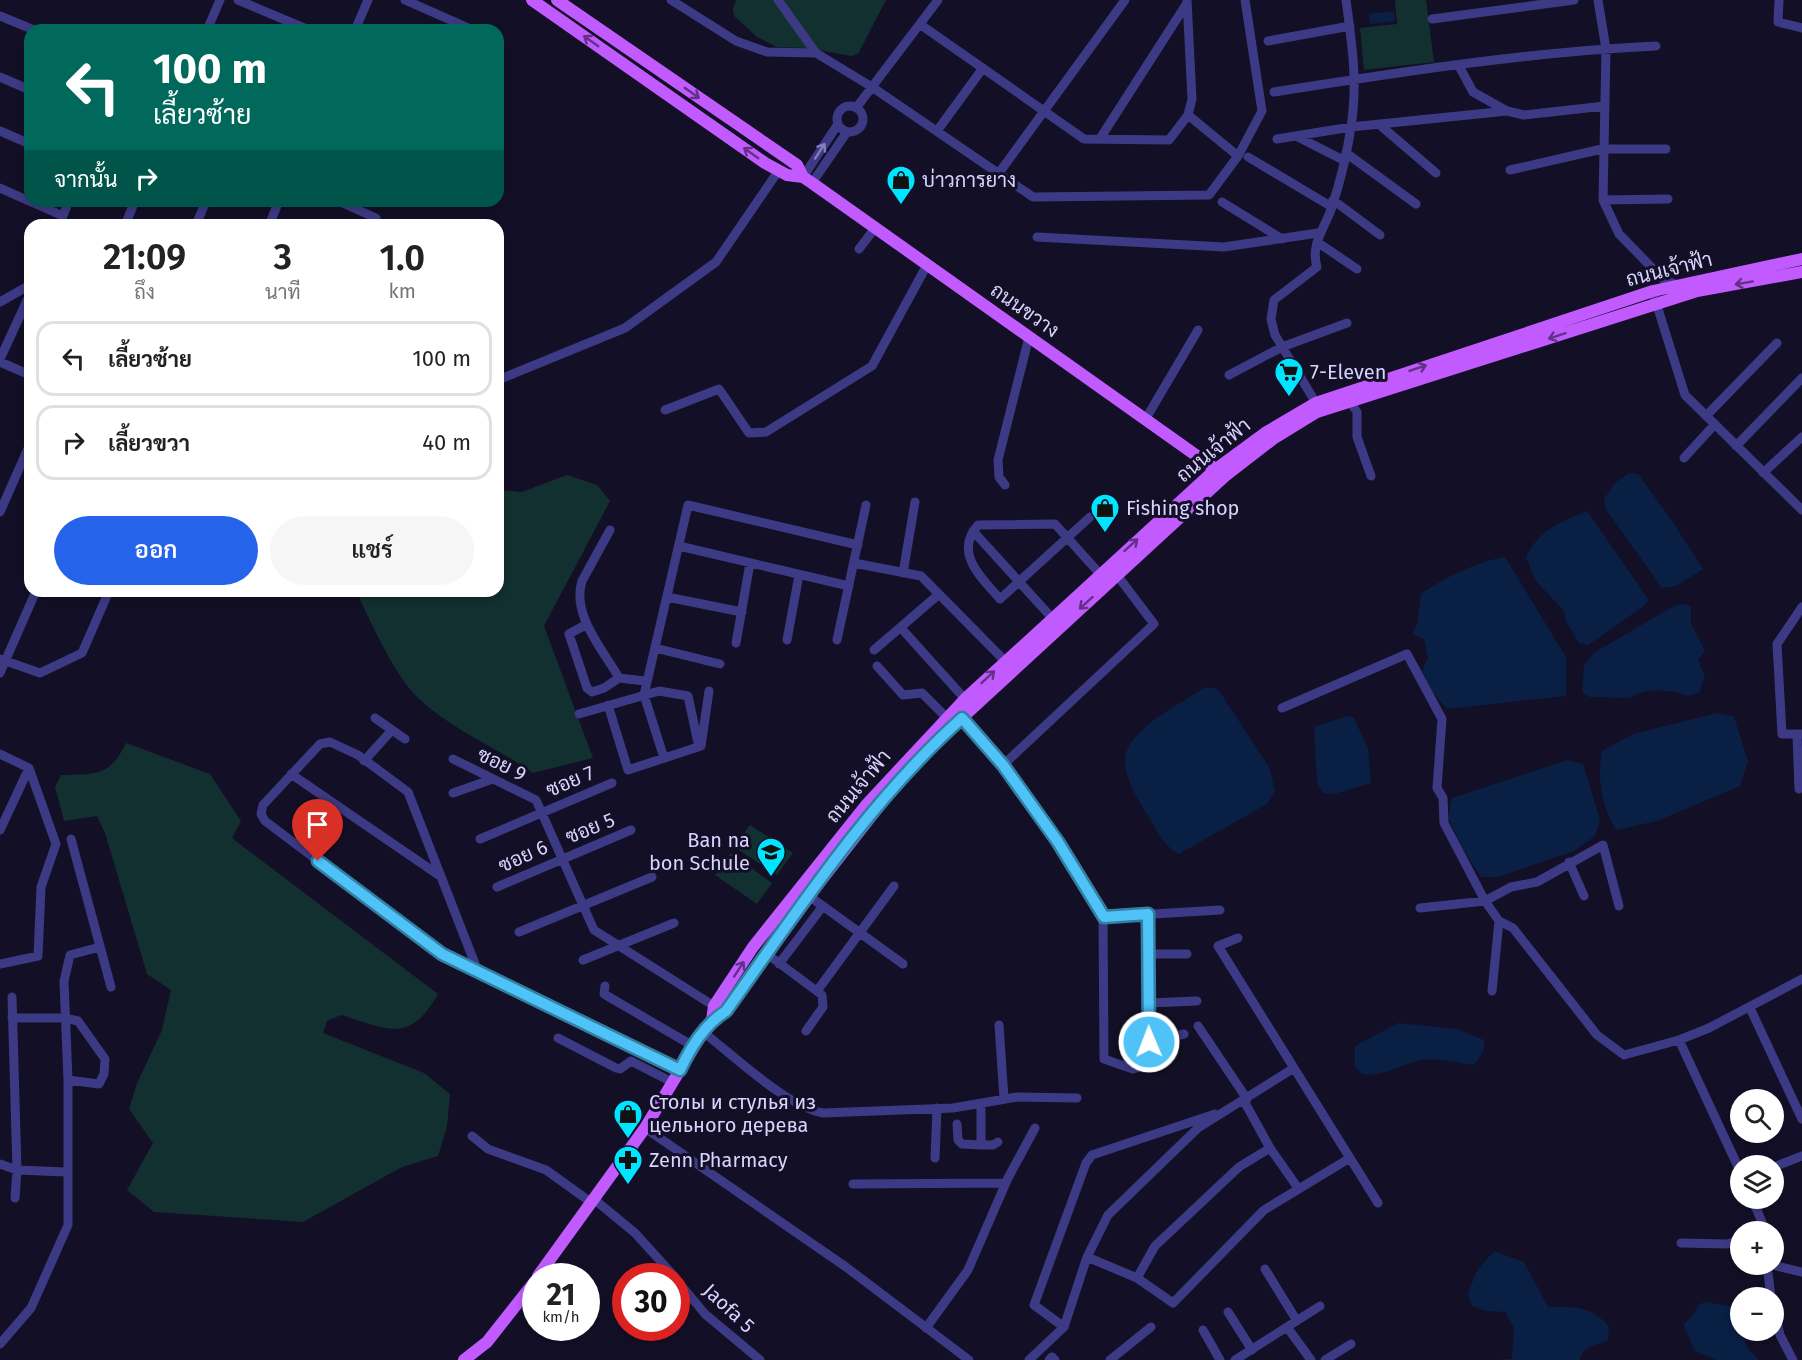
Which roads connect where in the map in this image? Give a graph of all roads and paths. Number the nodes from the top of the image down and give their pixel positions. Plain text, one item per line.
1 (220, 0) edge
2 (238, 0) edge
3 (368, 0) edge
4 (405, 0) edge
5 (532, 0) edge
6 (557, 0) edge
7 (671, 0) edge
8 (778, 0) edge
9 (938, 0) edge
10 (1125, 0) edge
11 (1245, 0) edge
12 (1346, 0) edge
13 (1574, 0) edge
14 (1598, 0) edge
15 (1779, 0) edge
16 (1187, 1) edge
17 (0, 16) edge
18 (1432, 19) dead end
19 (286, 20) junction
20 (210, 24) edge
21 (284, 24) edge
22 (295, 24) edge
23 (358, 24) edge
24 (459, 24) edge
25 (921, 25) junction
26 (24, 26) edge
27 (1350, 26) junction
28 (1802, 28) edge
29 (1268, 41) dead end
30 (1656, 46) dead end
31 (1606, 49) junction
32 (816, 53) junction
33 (1459, 66) junction
34 (983, 68) junction
35 (662, 72) junction
36 (0, 77) edge
37 (1356, 79) junction
38 (653, 84) junction
39 (24, 87) edge
40 (872, 87) junction
41 (1274, 92) dead end
42 (1605, 106) junction
43 (856, 108) junction
44 (1507, 111) junction
45 (1046, 112) junction
46 (1188, 115) junction
47 (838, 124) junction
48 (1380, 126) junction
49 (1351, 127) junction
50 (0, 131) edge
51 (938, 131) junction
52 (848, 132) junction
53 (1296, 136) junction
54 (1101, 137) junction
55 (1277, 139) dead end
56 (24, 141) edge
57 (1602, 149) junction
58 (1666, 149) dead end
59 (1243, 156) junction
60 (1346, 157) junction
61 (779, 170) junction
62 (1510, 170) dead end
63 (999, 172) junction
64 (1436, 173) dead end
65 (807, 180) junction
66 (0, 188) edge
67 (1668, 199) dead end
68 (1603, 200) junction
69 (24, 201) edge
70 (1222, 202) dead end
71 (1332, 203) junction
72 (1416, 204) dead end
73 (36, 207) edge
74 (358, 207) edge
75 (59, 219) edge
76 (371, 219) edge
77 (875, 228) junction
78 (1380, 235) dead end
79 (1037, 237) dead end
80 (1282, 238) junction
81 (1318, 238) junction
82 (859, 249) dead end
83 (1802, 259) edge
84 (927, 265) junction
85 (1357, 269) dead end
86 (1802, 272) edge
87 (1677, 285) junction
88 (24, 288) edge
89 (1653, 291) junction
90 (0, 302) edge
91 (1657, 304) junction
92 (24, 307) edge
93 (1347, 323) dead end
94 (1198, 330) dead end
95 (1029, 337) junction
96 (1777, 343) dead end
97 (1282, 347) junction
98 (0, 361) edge
99 (24, 372) edge
100 (1229, 375) dead end
101 (504, 378) edge
102 (1802, 378) edge
103 (1350, 402) junction
104 (1316, 403) junction
105 (665, 410) dead end
106 (1706, 416) junction
107 (1145, 420) junction
108 (1715, 424) junction
109 (1802, 437) edge
110 (1736, 446) junction
111 (24, 458) edge
112 (1684, 458) dead end
113 (1220, 473) junction
114 (1762, 473) junction
115 (1371, 476) dead end
116 (1005, 485) dead end
117 (915, 502) dead end
118 (866, 505) dead end
119 (1802, 510) edge
120 (0, 512) edge
121 (1090, 517) dead end
122 (610, 530) dead end
123 (973, 531) junction
124 (1067, 536) junction
125 (858, 544) junction
126 (679, 546) junction
127 (750, 563) junction
128 (854, 563) junction
129 (903, 573) junction
130 (1100, 574) junction
131 (799, 575) junction
132 (1117, 575) junction
133 (1020, 582) junction
134 (849, 586) junction
135 (938, 595) junction
136 (33, 597) edge
137 (106, 597) edge
138 (667, 597) junction
139 (1802, 607) edge
140 (742, 612) junction
141 (1052, 618) junction
142 (587, 624) junction
143 (901, 628) junction
144 (788, 640) dead end
145 (837, 640) dead end
146 (736, 643) dead end
147 (656, 648) junction
148 (874, 650) dead end
149 (3, 660) edge
150 (1005, 662) junction
151 (720, 664) dead end
152 (876, 666) dead end
153 (0, 673) edge
154 (619, 678) junction
155 (645, 681) junction
156 (709, 691) dead end
157 (644, 695) junction
158 (965, 699) junction
159 (608, 705) junction
160 (1282, 708) dead end
161 (579, 714) dead end
162 (375, 718) dead end
163 (947, 718) junction
164 (962, 718) junction
165 (392, 730) junction
166 (1799, 734) edge
167 (405, 739) dead end
168 (698, 747) junction
169 (0, 754) edge
170 (664, 758) junction
171 (453, 759) dead end
172 (364, 761) junction
173 (1003, 765) junction
174 (29, 768) junction
175 (291, 774) junction
176 (490, 780) junction
177 (612, 783) dead end
178 (1799, 789) dead end
179 (453, 793) dead end
180 (542, 813) junction
181 (0, 830) edge
182 (631, 830) dead end
183 (71, 839) dead end
184 (480, 839) dead end
185 (563, 858) junction
186 (1569, 862) junction
187 (441, 876) junction
188 (652, 877) dead end
189 (894, 886) dead end
190 (497, 887) dead end
191 (809, 896) junction
192 (1584, 896) dead end
193 (1485, 901) junction
194 (584, 906) junction
195 (823, 906) junction
196 (1619, 906) dead end
197 (1420, 908) dead end
198 (1220, 910) dead end
199 (1148, 914) junction
200 (1104, 917) junction
201 (1499, 921) junction
202 (674, 923) dead end
203 (519, 932) dead end
204 (860, 933) junction
205 (1238, 938) dead end
206 (619, 946) junction
207 (100, 947) junction
208 (766, 954) junction
209 (1148, 954) junction
210 (1187, 954) dead end
211 (583, 960) dead end
212 (0, 964) edge
213 (779, 964) junction
214 (903, 964) dead end
215 (477, 969) junction
216 (1802, 979) edge
217 (605, 986) dead end
218 (111, 987) dead end
219 (1492, 991) dead end
220 (817, 992) junction
221 (12, 997) dead end
222 (1197, 1001) dead end
223 (1149, 1003) junction
224 (714, 1006) junction
225 (1750, 1008) junction
226 (12, 1017) junction
227 (65, 1018) junction
228 (712, 1020) junction
229 (999, 1025) dead end
230 (1198, 1026) dead end
231 (806, 1031) dead end
232 (703, 1032) junction
233 (1184, 1034) dead end
234 (558, 1038) dead end
235 (1679, 1040) junction
236 (1149, 1042) junction
237 (693, 1046) junction
238 (1294, 1068) junction
239 (680, 1070) junction
240 (68, 1080) junction
241 (672, 1082) junction
242 (1077, 1098) dead end
243 (1004, 1099) junction
244 (1245, 1100) junction
245 (981, 1104) junction
246 (937, 1108) junction
247 (1228, 1109) junction
248 (1802, 1119) edge
249 (957, 1124) dead end
250 (645, 1128) junction
251 (1035, 1128) dead end
252 (472, 1136) dead end
253 (998, 1142) dead end
254 (981, 1146) junction
255 (1270, 1148) junction
256 (1733, 1155) edge
257 (1802, 1156) edge
258 (935, 1158) dead end
259 (1350, 1158) junction
260 (1784, 1163) edge
261 (0, 1164) edge
262 (17, 1170) junction
263 (66, 1172) junction
264 (1006, 1183) junction
265 (853, 1184) dead end
266 (1298, 1188) junction
267 (15, 1198) dead end
268 (593, 1201) junction
269 (1378, 1203) dead end
270 (1681, 1243) dead end
271 (1730, 1243) edge
272 (1087, 1257) junction
273 (548, 1263) edge
274 (662, 1263) edge
275 (1784, 1268) edge
276 (1265, 1269) dead end
277 (1802, 1272) edge
278 (1137, 1278) junction
279 (690, 1296) edge
280 (522, 1297) edge
281 (1320, 1306) dead end
282 (1228, 1312) dead end
283 (1297, 1321) junction
284 (1064, 1327) junction
285 (1151, 1327) dead end
286 (1287, 1327) junction
287 (926, 1328) junction
288 (1203, 1330) dead end
289 (1783, 1341) edge
290 (0, 1344) edge
291 (1352, 1344) dead end
292 (1252, 1350) junction
293 (464, 1360) edge
294 (760, 1360) edge
295 (969, 1360) edge
296 (1029, 1360) edge
297 (1049, 1360) edge
298 (1055, 1360) edge
299 (1110, 1360) edge
300 (1220, 1360) edge
301 (1235, 1360) edge
302 (1311, 1360) edge
303 (1325, 1360) edge
304 (1793, 1360) edge

1 - 20 street
2 - 19 street
3 - 23 street
4 - 24 street
38 -> 5 main road, ถนนขวาง
6 - 35 main road, ถนนขวาง
7 - 32 street
8 - 32 street
9 - 25 street
10 - 45 street
11 - 59 street
12 - 27 street
13 - 18 street
14 - 31 street
15 - 28 street
16 - 46 street
16 - 54 street
17 - 26 street
19 - 21 street
19 - 22 street
25 - 34 street
25 - 40 street
27 - 29 street
27 - 37 street
30 - 31 street
31 - 33 street
31 - 42 street
32 - 40 street
33 - 37 street
33 - 44 street
34 - 45 street
34 - 51 street
35 - 38 main road
35 -> 65 main road, ถนนขวาง
36 - 39 street
37 - 41 street
37 - 49 street
61 -> 38 main road, ถนนขวาง
40 - 43 street
40 - 51 street
42 - 44 street
42 - 57 street
43 - 47 street
43 - 52 street
44 - 48 street
45 - 54 street
45 - 63 street
46 - 54 street
46 - 59 street
47 - 52 street
65 -> 47 street
48 - 49 street
48 - 64 street
49 - 53 street
49 - 60 street
50 - 56 street
51 - 63 street
52 - 65 street
53 - 55 street
53 - 60 street
57 - 58 street
57 - 62 street
57 - 68 street
59 - 63 street
59 - 71 street
60 - 71 street
60 - 72 street
61 - 65 main road, ถนนขวาง
61 - 101 street
65 - 77 main road, ถนนขวาง
66 - 69 street
67 - 68 street
68 - 87 street
70 - 80 street
71 - 78 street
71 - 81 street
73 - 75 street
74 - 76 street
77 - 82 street
77 - 84 main road, ถนนขวาง
79 - 80 street
80 - 81 street
81 - 85 street
81 - 97 street
83 - 87 main road, ถนนเจ้าฟ้า
84 - 95 main road, ถนนขวาง
84 - 105 street
86 -> 91 main road, ถนนเจ้าฟ้า
87 - 89 main road, ถนนเจ้าฟ้า
88 - 90 street
89 - 91 street
104 -> 89 main road, ถนนเจ้าฟ้า
91 -> 103 main road, ถนนเจ้าฟ้า
91 - 106 street
92 - 98 street
93 - 97 street
94 - 107 street
95 - 107 main road, ถนนขวาง
95 - 116 street
96 - 106 street
97 - 100 street
97 - 104 street
98 - 99 street
102 - 110 street
103 - 113 main road, ถนนเจ้าฟ้า
103 - 115 street
104 - 113 main road, ถนนเจ้าฟ้า
106 - 108 street
107 - 113 main road, ถนนขวาง
108 - 110 street
108 - 112 street
109 - 114 street
110 - 114 street
111 - 120 street
130 -> 113 main road, ถนนเจ้าฟ้า
113 - 132 main road, ถนนเจ้าฟ้า
114 - 119 street
117 - 129 street
118 - 125 street
121 - 124 street
122 - 142 street
123 - 124 street
123 - 133 street
123 - 133 street
124 - 130 street
124 - 133 street
125 - 126 street
125 - 128 street
126 - 127 street
126 - 138 street
127 - 131 street
127 - 140 street
128 - 129 street
128 - 134 street
129 - 135 street
130 - 141 main road, ถนนเจ้าฟ้า
131 - 134 street
131 - 144 street
132 -> 164 main road, ถนนเจ้าฟ้า
132 - 173 street
133 - 141 street
134 - 145 street
135 - 143 street
135 - 150 street
136 - 149 street
137 - 149 street
138 - 140 street
138 - 147 street
139 - 166 street
140 - 146 street
141 - 150 main road, ถนนเจ้าฟ้า
142 - 154 street
142 - 154 street
143 - 148 street
143 - 158 street
147 - 151 street
147 - 155 street
149 - 153 street
158 -> 150 main road, ถนนเจ้าฟ้า
152 - 163 street
154 - 155 street
155 - 157 street
156 - 168 street
157 - 159 street
157 - 168 street
157 - 170 street
158 - 163 main road, ถนนเจ้าฟ้า
159 - 161 street
159 - 170 street
160 - 193 street
162 - 165 street
224 -> 163 main road, ถนนเจ้าฟ้า
164 - 173 street
164 - 191 main road, ถนนเจ้าฟ้า
165 - 167 street
165 - 172 street
166 - 178 street
168 - 170 street
169 - 174 street
171 - 176 street, ซอย 9
172 - 175 street
172 - 187 street
173 - 200 street
174 - 181 street
174 - 212 street
175 - 187 street
175 - 215 street
176 - 179 street
176 - 180 street, ซอย 9
177 - 180 street, ซอย 7
180 - 184 street, ซอย 7
180 - 185 street
182 - 185 street, ซอย 5
183 - 207 street
185 - 190 street, ซอย 6
185 - 194 street
186 - 192 street
186 - 193 street
186 - 196 street
187 - 215 street
188 - 194 street
189 - 204 street
191 - 195 street
191 - 208 main road, ถนนเจ้าฟ้า
193 - 197 street
193 - 201 street
194 - 203 street
194 - 206 street
195 - 204 street
195 - 213 street
198 - 199 street
199 - 200 street
199 - 209 street
200 - 236 street
201 - 219 street
201 - 235 street
202 - 206 street
204 - 214 street
204 - 220 street
205 - 238 street
206 - 211 street
206 - 224 street
207 - 218 street
207 - 227 street
208 - 213 street
208 - 228 main road, ถนนเจ้าฟ้า
209 - 210 street
209 - 223 street
213 - 220 street
215 - 239 street
216 - 225 street
217 - 237 street
220 - 231 street
221 - 226 street
222 - 223 street
223 - 236 street
224 - 228 main road, ถนนเจ้าฟ้า
225 - 235 street
225 - 248 street
226 - 227 street
226 - 262 street
227 - 240 street
227 - 240 street
228 - 232 main road, ถนนเจ้าฟ้า
229 - 243 street
230 - 244 street
232 - 237 main road, ถนนเจ้าฟ้า
232 - 246 street
233 - 236 street
234 - 241 street
235 - 256 street
237 - 239 main road, ถนนเจ้าฟ้า
238 - 244 street
238 - 259 street
239 - 241 main road, ถนนเจ้าฟ้า
240 - 263 street
241 - 250 main road, ถนนเจ้าฟ้า
242 - 243 street
243 - 245 street
244 - 247 street
244 - 255 street
245 - 246 street
245 - 254 street
246 - 258 street
247 - 272 street
247 - 284 street
249 - 254 street
250 - 268 main road, ถนนเจ้าฟ้า
250 - 287 street
251 - 264 street
252 - 268 street, Jaofa 5
253 - 254 street
255 - 266 street
255 - 278 street
257 - 260 street
259 - 266 street
259 - 269 street
261 - 262 street
262 - 263 street
262 - 267 street
263 - 290 street
264 - 265 street
264 - 287 street
266 - 278 street
268 - 273 main road, ถนนเจ้าฟ้า
268 - 274 street, Jaofa 5
270 - 271 street
272 - 278 street
272 - 284 street
275 - 277 street
276 - 283 street
279 - 294 street, Jaofa 5
280 - 293 main road, ถนนเจ้าฟ้า
281 - 283 street
282 - 292 street
283 - 286 street
284 - 296 street
285 - 299 street
286 - 292 street
286 - 302 street
287 - 295 street
288 - 300 street
289 - 304 street
291 - 303 street
292 - 301 street
297 - 298 street

